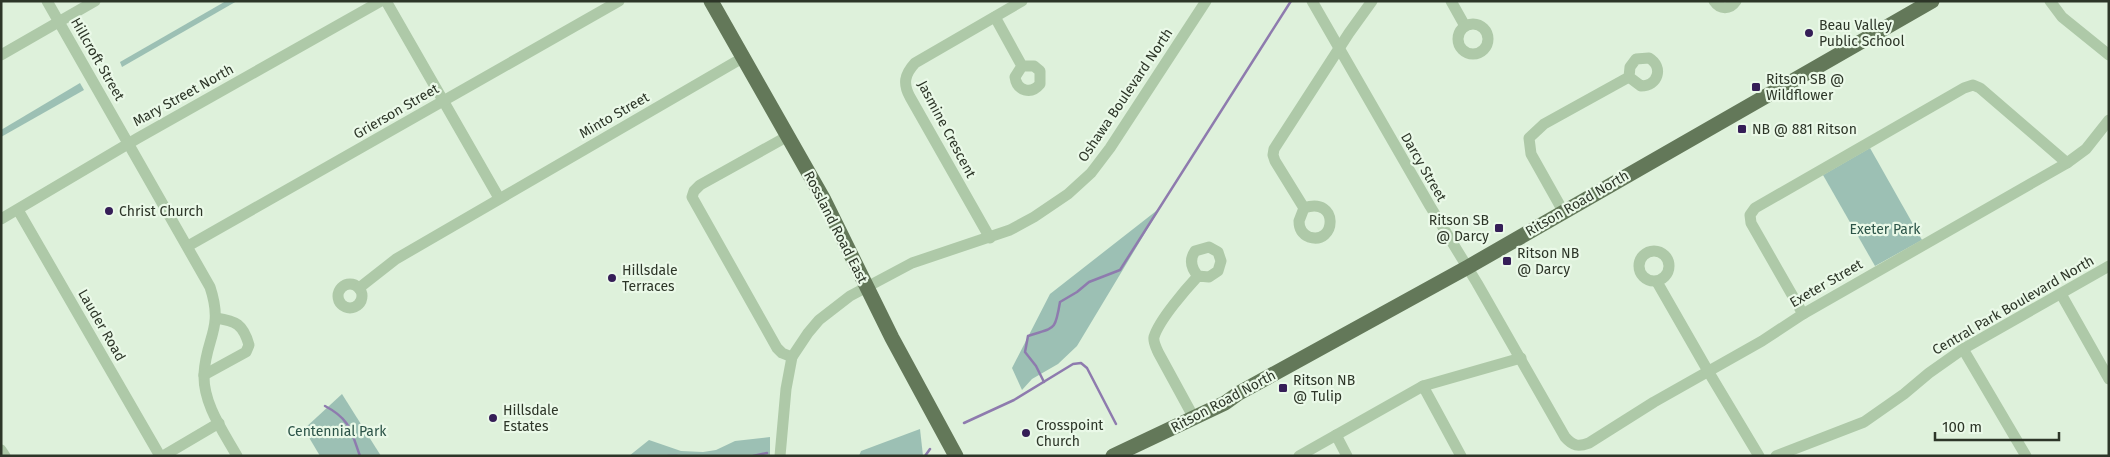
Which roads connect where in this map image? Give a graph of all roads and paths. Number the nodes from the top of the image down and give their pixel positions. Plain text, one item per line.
1 (47, 1) edge
2 (95, 1) edge
3 (381, 1) edge
4 (386, 1) edge
5 (619, 1) edge
6 (711, 1) edge
7 (1022, 1) edge
8 (1206, 1) edge
9 (1312, 1) edge
10 (1372, 1) edge
11 (1451, 1) edge
12 (1714, 1) edge
13 (1736, 1) edge
14 (1932, 1) edge
15 (2050, 1) edge
16 (995, 17) junction
17 (59, 22) junction
18 (1465, 26) dead end
19 (1339, 50) junction
20 (1, 55) edge
21 (2109, 55) edge
22 (744, 57) junction
23 (1022, 66) dead end
24 (1629, 77) dead end
25 (444, 101) junction
26 (2109, 120) edge
27 (788, 136) junction
28 (128, 144) junction
29 (2067, 163) junction
30 (499, 198) junction
31 (1304, 208) dead end
32 (18, 210) junction
33 (1563, 211) junction
34 (1, 219) edge
35 (990, 238) junction
36 (188, 246) junction
37 (2109, 266) edge
38 (1468, 267) junction
39 (1198, 276) dead end
40 (1657, 282) dead end
41 (867, 286) junction
42 (359, 288) dead end
43 (2061, 294) junction
44 (1803, 314) junction
45 (216, 318) junction
46 (1963, 349) junction
47 (792, 357) junction
48 (1521, 358) junction
49 (1708, 372) junction
50 (204, 375) junction
51 (2109, 379) edge
52 (1423, 386) junction
53 (1194, 418) junction
54 (219, 423) junction
55 (1559, 424) joint
56 (1336, 435) junction
57 (1, 450) edge
58 (5, 456) edge
59 (160, 456) edge
60 (164, 456) edge
61 (236, 456) edge
62 (780, 456) edge
63 (956, 456) edge
64 (1113, 456) edge
65 (1299, 456) edge
66 (1347, 456) edge
67 (1461, 456) edge
68 (1759, 456) edge
69 (1776, 456) edge
70 (2026, 456) edge

1 - 17 street, Hillcroft Street
2 - 17 street
3 - 28 street, Mary Street North
4 - 25 street
5 - 25 street, Grierson Street
6 - 22 main road, Rossland Road East
7 - 16 street, Jasmine Crescent
8 - 35 street, Oshawa Boulevard North
9 - 19 street, Darcy Street
10 - 19 street
11 - 18 street
12 - 13 street
14 - 33 main road, Ritson Road North
15 - 21 street
16 - 23 street
16 - 35 street, Jasmine Crescent
17 - 20 street
17 - 28 street, Hillcroft Street
19 - 31 street
19 - 38 street, Darcy Street
22 - 27 main road, Rossland Road East
22 - 30 street, Minto Street
24 - 33 street
25 - 30 street
25 - 36 street, Grierson Street
26 - 29 street, Exeter Street
27 - 41 main road, Rossland Road East
27 - 47 street
28 - 32 street, Mary Street North
28 - 36 street, Hillcroft Street
29 - 44 street, Exeter Street
29 - 44 street
30 - 42 street, Minto Street
32 - 34 street, Mary Street North
32 - 59 street, Lauder Road
33 - 38 main road, Ritson Road North
35 - 41 street, Oshawa Boulevard North
36 - 45 street, Hillcroft Street
37 - 43 street, Central Park Boulevard North
38 - 48 street, Darcy Street
38 - 53 main road, Ritson Road North
39 - 53 street
40 - 49 street
41 - 47 street, Oshawa Boulevard North
41 - 63 main road, Rossland Road East
43 - 46 street, Central Park Boulevard North
43 - 51 street
44 - 49 street, Exeter Street
45 - 50 street, Hillcroft Street
45 - 50 street
46 - 69 street, Central Park Boulevard North
46 - 70 street
47 - 62 street, Oshawa Boulevard North
48 - 52 street
48 - 55 street, Darcy Street
49 - 55 street, Exeter Street
49 - 68 street
50 - 54 street, Hillcroft Street
52 - 56 street
52 - 67 street
53 - 64 main road, Ritson Road North
54 - 60 street
54 - 61 street, Hillcroft Street
56 - 65 street
56 - 66 street
57 - 58 street

